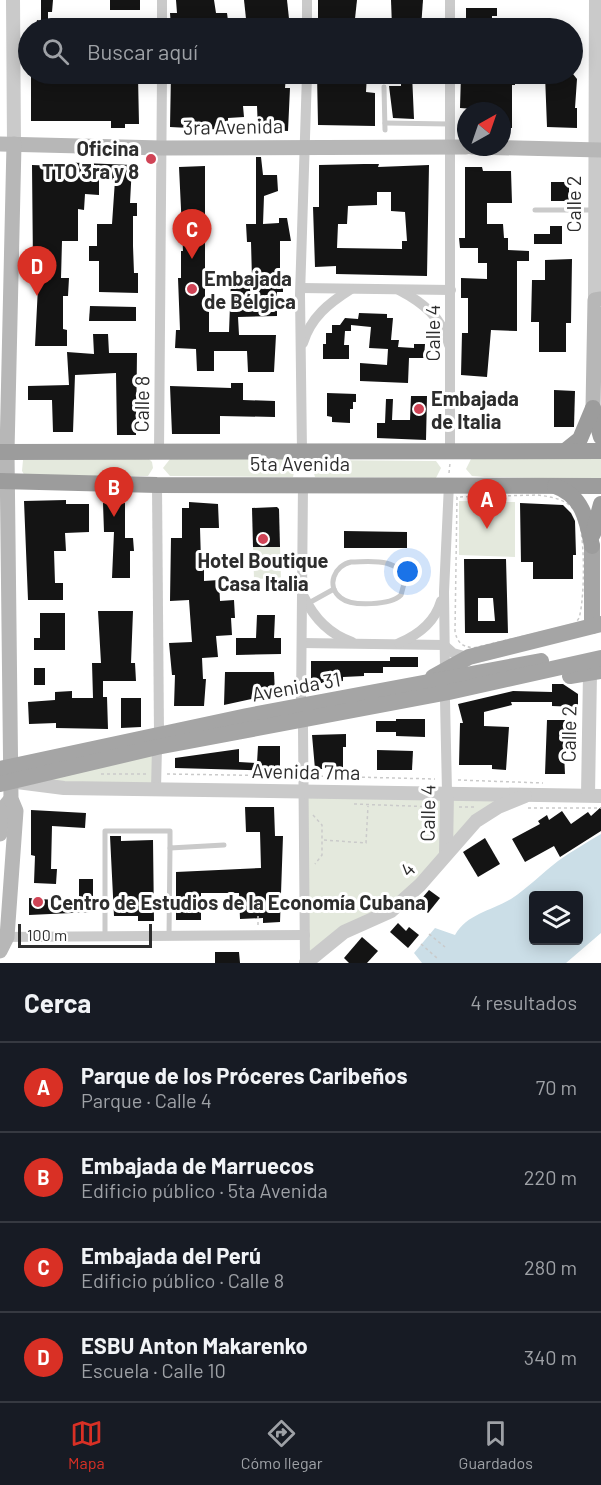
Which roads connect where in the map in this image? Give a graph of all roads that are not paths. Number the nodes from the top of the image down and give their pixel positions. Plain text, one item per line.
1 (13, 0) edge
2 (162, 0) edge
3 (307, 0) edge
4 (450, 0) edge
5 (596, 0) edge
6 (162, 18) edge
7 (307, 18) edge
8 (450, 18) edge
9 (162, 84) edge
10 (307, 84) edge
11 (450, 84) edge
12 (384, 87) dead end
13 (385, 123) junction
14 (450, 124) junction
15 (385, 130) dead end
16 (7, 144) edge
17 (306, 146) junction
18 (450, 146) junction
19 (457, 146) edge
20 (162, 148) junction
21 (511, 148) edge
22 (598, 150) edge
23 (535, 210) dead end
24 (594, 210) junction
25 (301, 288) junction
26 (352, 288) junction
27 (396, 289) junction
28 (451, 290) junction
29 (599, 304) edge
30 (452, 362) junction
31 (301, 364) junction
32 (593, 408) junction
33 (601, 437) edge
34 (565, 450) junction
35 (601, 451) edge
36 (3, 452) edge
37 (159, 452) junction
38 (302, 452) junction
39 (450, 453) junction
40 (4, 482) edge
41 (303, 484) junction
42 (552, 484) junction
43 (157, 485) junction
44 (601, 486) edge
45 (453, 490) junction
46 (601, 504) edge
47 (592, 546) junction
48 (334, 589) junction
49 (592, 591) junction
50 (303, 592) junction
51 (444, 592) junction
52 (307, 604) junction
53 (601, 606) edge
54 (597, 625) edge
55 (302, 643) junction
56 (358, 644) junction
57 (395, 644) junction
58 (444, 645) junction
59 (601, 648) edge
60 (469, 657) junction
61 (601, 658) edge
62 (445, 671) junction
63 (596, 672) edge
64 (396, 689) junction
65 (446, 700) junction
66 (301, 706) junction
67 (303, 726) junction
68 (212, 737) junction
69 (158, 741) junction
70 (588, 761) junction
71 (5, 776) edge
72 (447, 786) junction
73 (156, 789) junction
74 (556, 789) junction
75 (530, 794) junction
76 (594, 795) edge
77 (303, 797) junction
78 (4, 806) edge
79 (0, 834) edge
80 (224, 845) dead end
81 (170, 848) junction
82 (446, 854) junction
83 (305, 935) junction
84 (105, 936) junction
85 (169, 936) junction
86 (2, 942) edge
87 (306, 963) edge

1 - 16 street
2 - 6 street
3 - 7 street
4 - 8 street
5 - 22 street, Calle 2
9 - 20 street, Calle 8
10 - 17 street
11 - 14 street, Calle 4
12 - 13 lane
13 - 14 lane
13 - 15 lane
14 - 18 street, Calle 4
16 - 20 main road, 3ra Avenida
16 - 36 main road
17 - 18 main road, 3ra Avenida
17 - 20 main road, 3ra Avenida
17 - 25 street
18 - 19 main road, 3ra Avenida
18 - 28 street, Calle 4
20 - 37 street, Calle 8
21 - 22 main road
22 - 24 street, Calle 2
23 - 24 lane
24 - 29 street, Calle 2
25 - 26 street
25 - 31 street
26 - 27 street
26 - 31 street
27 - 28 street
27 - 30 street
28 - 30 street, Calle 4
29 - 32 main road, Calle 2
30 - 39 street, Calle 4
31 - 38 street
32 - 33 highway
32 - 34 highway
34 - 35 highway, 5ta Avenida
34 - 39 highway, 5ta Avenida
36 - 37 highway, 5ta Avenida
36 - 40 main road
37 - 38 highway, 5ta Avenida
38 - 39 highway, 5ta Avenida
40 - 43 highway, 5ta Avenida
40 - 71 main road
41 - 43 highway, 5ta Avenida
41 - 45 highway, 5ta Avenida
41 - 50 street
42 - 44 highway, 5ta Avenida
42 - 45 highway, 5ta Avenida
42 - 47 highway
43 - 69 street
45 - 51 street
46 - 47 highway
47 - 49 main road
48 - 48 lane
48 - 52 lane
49 - 53 main road
49 - 54 main road
50 - 52 street
50 - 55 street
51 - 57 street
51 - 58 street
52 - 56 street
54 - 60 main road
55 - 56 street
55 - 66 street
56 - 57 street
57 - 58 street
58 - 60 street
58 - 62 street
59 - 64 main road, Avenida 31
60 - 62 main road
61 - 68 main road, Avenida 31
62 - 64 main road
63 - 65 main road
63 - 70 street, Calle 2
64 - 66 main road, Avenida 31
65 - 67 main road
65 - 72 street, Calle 4
66 - 69 main road, Avenida 31
67 - 68 main road
67 - 77 street
68 - 69 main road, Avenida 31
69 - 71 main road, Avenida 31
69 - 73 street
70 - 74 street
70 - 76 street, Calle 2
71 - 73 street, Avenida 7ma
71 - 78 main road
72 - 75 street, Avenida 7ma
72 - 77 street, Avenida 7ma
72 - 82 street, Calle 4
73 - 77 street, Avenida 7ma
74 - 75 street, Avenida 7ma
74 - 76 street, Avenida 7ma
75 - 82 street, 4
77 - 83 street
78 - 79 main road
78 - 86 main road
80 - 81 lane
81 - 84 lane
81 - 85 lane
82 - 87 street, 4
83 - 85 street
83 - 87 street
84 - 85 street
84 - 86 street

